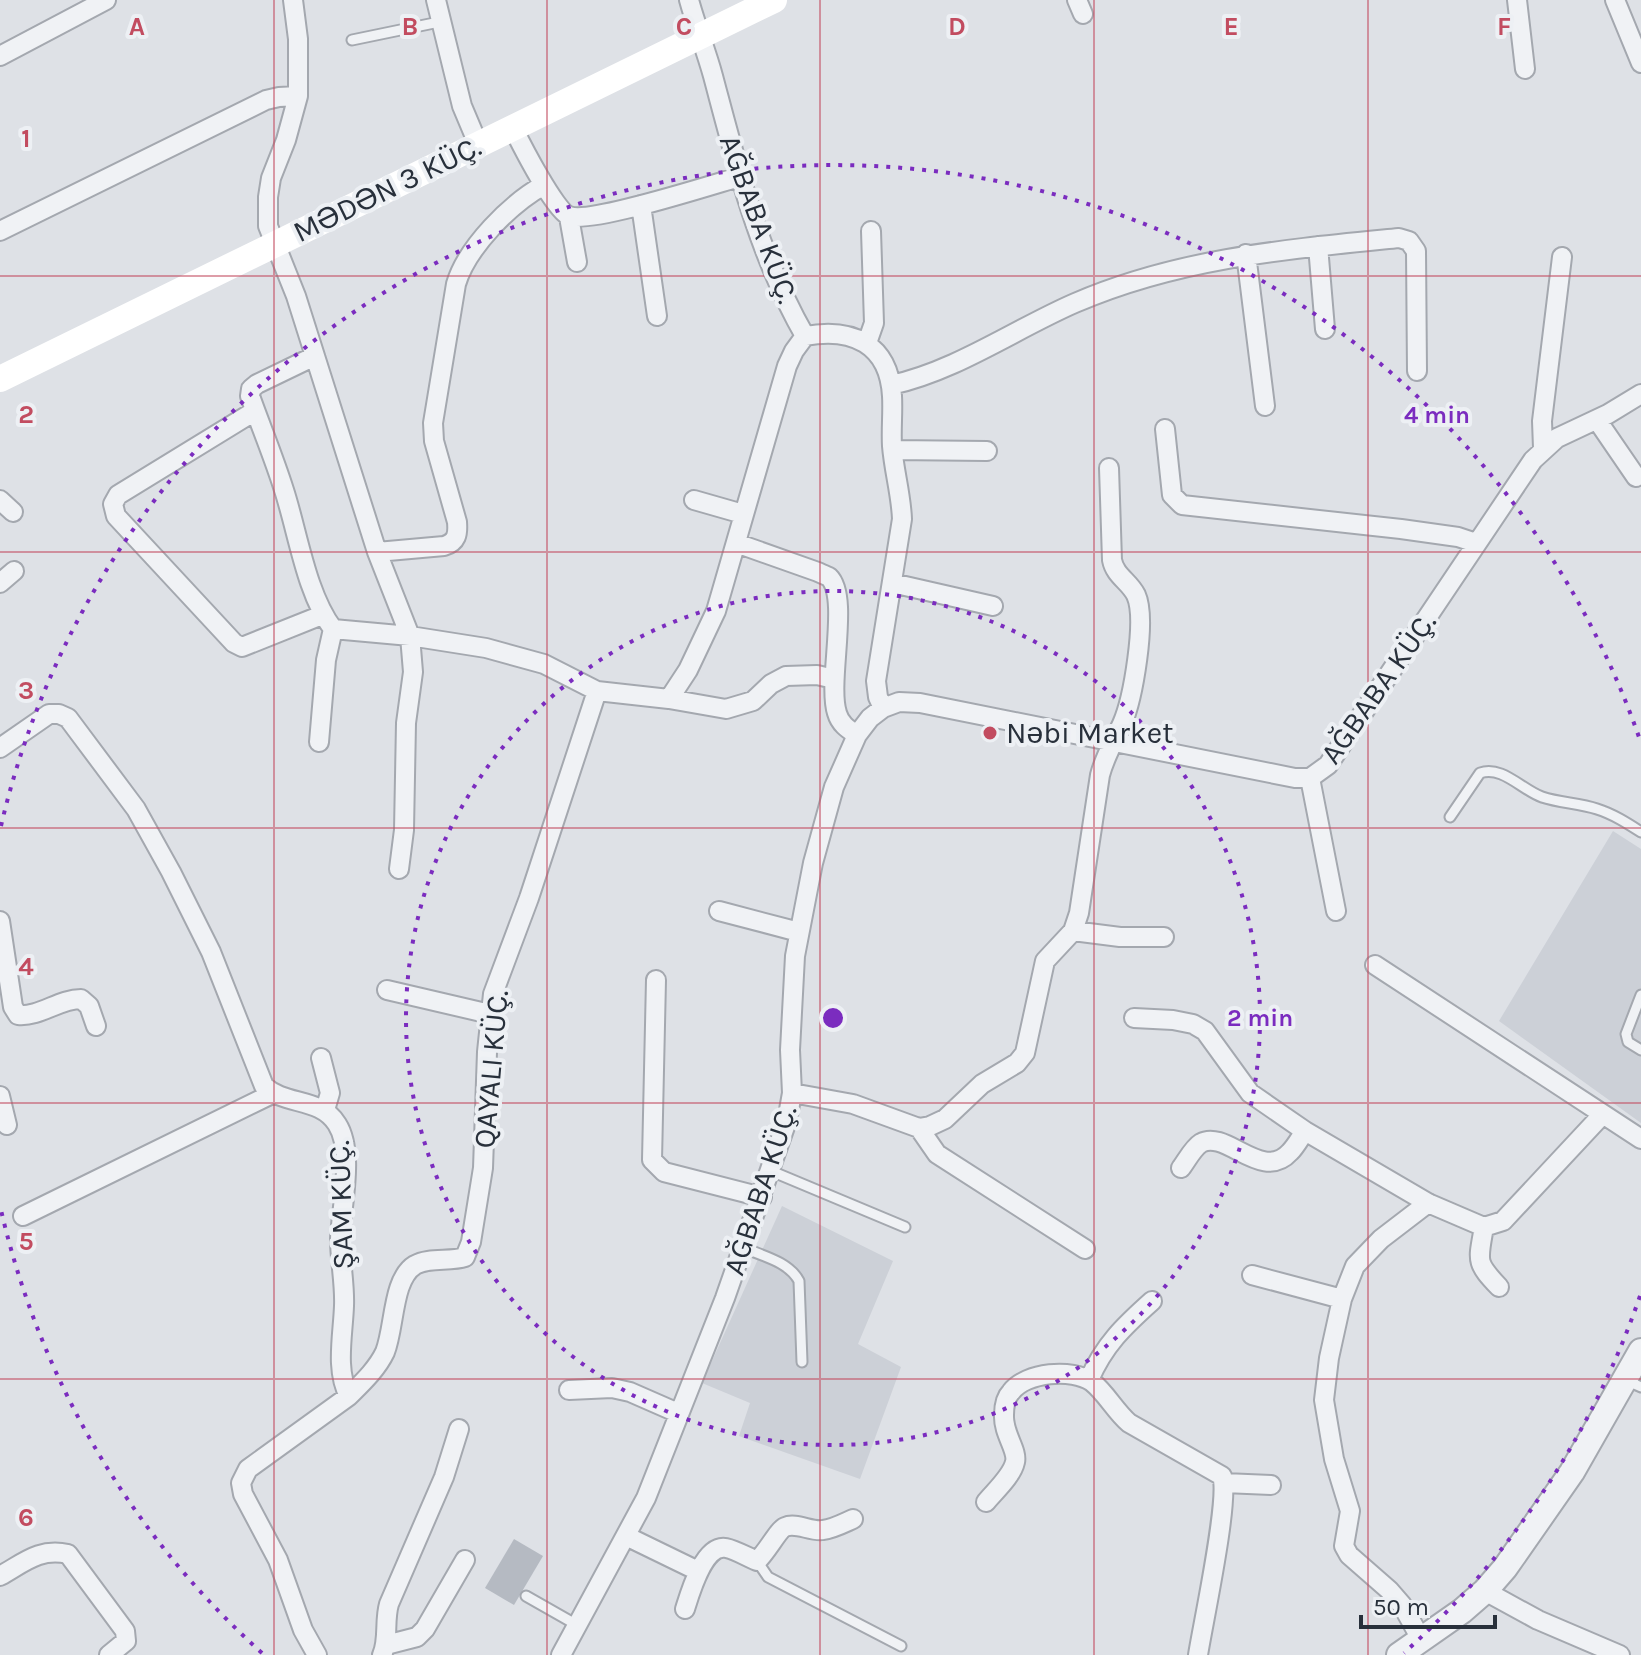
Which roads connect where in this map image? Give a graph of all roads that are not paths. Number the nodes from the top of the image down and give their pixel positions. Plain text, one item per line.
1 (106, 0) edge
2 (293, 0) edge
3 (436, 0) edge
4 (689, 0) edge
5 (774, 0) edge
6 (1517, 0) edge
7 (1615, 0) edge
8 (439, 22) junction
9 (702, 36) junction
10 (352, 40) dead end
11 (0, 56) edge
12 (1641, 63) edge
13 (1525, 69) dead end
14 (298, 96) junction
15 (513, 128) junction
16 (478, 144) junction
17 (739, 177) junction
18 (544, 185) junction
19 (641, 205) junction
20 (569, 217) junction
21 (0, 231) edge
22 (871, 231) dead end
23 (275, 244) junction
24 (1318, 246) junction
25 (1246, 254) junction
26 (1562, 257) dead end
27 (577, 262) dead end
28 (657, 316) dead end
29 (1325, 329) dead end
30 (805, 336) junction
31 (867, 343) junction
32 (315, 356) junction
33 (1417, 371) dead end
34 (0, 379) edge
35 (891, 385) junction
36 (1640, 396) edge
37 (1265, 406) dead end
38 (255, 411) junction
39 (1597, 420) junction
40 (1165, 429) dead end
41 (1543, 448) junction
42 (893, 450) junction
43 (987, 451) dead end
44 (1109, 468) dead end
45 (1636, 477) dead end
46 (694, 500) dead end
47 (743, 514) junction
48 (736, 543) junction
49 (1476, 543) junction
50 (377, 552) junction
51 (892, 583) junction
52 (993, 606) dead end
53 (328, 622) junction
54 (410, 636) junction
55 (834, 679) junction
56 (597, 691) junction
57 (669, 699) junction
58 (883, 708) junction
59 (857, 735) junction
60 (1112, 741) junction
61 (319, 742) dead end
62 (0, 748) edge
63 (1310, 778) junction
64 (1450, 817) dead end
65 (1641, 832) edge
66 (399, 869) dead end
67 (719, 911) dead end
68 (1336, 911) dead end
69 (0, 921) edge
70 (1073, 931) junction
71 (799, 932) junction
72 (1164, 937) dead end
73 (1375, 965) dead end
74 (656, 980) dead end
75 (387, 990) dead end
76 (1641, 995) edge
77 (490, 1014) junction
78 (1134, 1018) dead end
79 (96, 1026) dead end
80 (1641, 1050) edge
81 (321, 1058) dead end
82 (792, 1093) junction
83 (272, 1094) junction
84 (1, 1103) edge
85 (325, 1110) junction
86 (1602, 1115) junction
87 (7, 1125) dead end
88 (919, 1128) junction
89 (1305, 1131) junction
90 (1641, 1139) edge
91 (1181, 1168) dead end
92 (771, 1171) junction
93 (762, 1197) junction
94 (1428, 1203) junction
95 (23, 1216) dead end
96 (905, 1227) dead end
97 (1484, 1227) junction
98 (744, 1248) junction
99 (1085, 1249) dead end
100 (1252, 1275) dead end
101 (1499, 1287) dead end
102 (1342, 1299) junction
103 (1152, 1301) dead end
104 (1641, 1351) edge
105 (802, 1362) dead end
106 (1089, 1380) junction
107 (1633, 1384) edge
108 (569, 1390) dead end
109 (349, 1396) junction
110 (678, 1413) junction
111 (459, 1429) dead end
112 (1224, 1483) junction
113 (1271, 1485) dead end
114 (986, 1502) dead end
115 (853, 1519) dead end
116 (626, 1536) junction
117 (465, 1560) dead end
118 (757, 1561) junction
119 (698, 1571) junction
120 (0, 1576) edge
121 (1485, 1591) junction
122 (526, 1596) dead end
123 (685, 1609) dead end
124 (577, 1625) junction
125 (1421, 1639) junction
126 (901, 1646) dead end
127 (384, 1650) edge
128 (109, 1655) edge
129 (317, 1655) edge
130 (561, 1655) edge
131 (1198, 1655) edge
132 (1399, 1655) edge
133 (1620, 1655) edge

1 - 11 street
2 - 14 street
3 - 8 street
4 - 9 street, AĞBABA KÜÇ.
5 - 9 main road, MƏDƏN 3 KÜÇ.
6 - 13 street
7 - 12 street
8 - 10 lane
8 - 16 street
9 - 15 main road, MƏDƏN 3 KÜÇ.
9 - 17 street, AĞBABA KÜÇ.
14 - 21 street
14 - 23 street
15 - 16 main road, MƏDƏN 3 KÜÇ.
15 - 18 street
16 - 23 main road, MƏDƏN 3 KÜÇ.
17 - 19 street
17 - 30 street, AĞBABA KÜÇ.
18 - 20 street
18 - 50 street
19 - 20 street
19 - 28 street
20 - 27 street
22 - 31 street
23 - 32 street
23 - 34 main road, MƏDƏN 3 KÜÇ.
24 - 25 street
24 - 29 street
24 - 33 street
25 - 35 street
25 - 37 street
26 - 41 street
30 - 31 street, AĞBABA KÜÇ.
30 - 47 street
31 - 35 street
32 - 38 street
32 - 50 street
35 - 42 street
36 - 39 street, AĞBABA KÜÇ.
38 - 53 street
38 - 53 street
39 - 41 street, AĞBABA KÜÇ.
39 - 45 street
40 - 49 street
41 - 49 street, AĞBABA KÜÇ.
42 - 43 street
42 - 51 street
44 - 60 street
46 - 47 street
47 - 48 street
48 - 55 street
48 - 57 street
49 - 63 street, AĞBABA KÜÇ.
50 - 54 street
51 - 52 street
51 - 58 street
53 - 54 street
53 - 61 street
54 - 56 street
54 - 66 street
55 - 57 street
55 - 59 street
56 - 57 street
56 - 77 street
58 - 59 street, AĞBABA KÜÇ.
58 - 60 street, AĞBABA KÜÇ.
59 - 71 street, AĞBABA KÜÇ.
60 - 63 street, AĞBABA KÜÇ.
60 - 70 street
62 - 83 street
63 - 68 street
64 - 65 lane
67 - 71 street
69 - 79 street
70 - 72 street
70 - 88 street
71 - 82 street, AĞBABA KÜÇ.
73 - 86 street
74 - 93 street
75 - 77 street
76 - 80 lane
77 - 109 street
78 - 89 street
81 - 85 street
82 - 88 street
82 - 92 street, AĞBABA KÜÇ.
83 - 85 street, ŞAM KÜÇ.
83 - 95 street
84 - 87 street
85 - 109 street, ŞAM KÜÇ.
86 - 90 street
86 - 97 street
88 - 99 street
89 - 91 street
89 - 94 street
92 - 93 street, AĞBABA KÜÇ.
92 - 96 lane
93 - 98 street, AĞBABA KÜÇ.
94 - 97 street
94 - 102 street
97 - 101 street
98 - 105 lane
98 - 110 street, AĞBABA KÜÇ.
100 - 102 street
102 - 125 street
103 - 106 street
104 - 107 street
106 - 112 street
106 - 114 street
107 - 121 street
108 - 110 street
109 - 129 street
110 - 116 street, AĞBABA KÜÇ.
111 - 127 street
112 - 113 street
112 - 131 street
115 - 118 street
116 - 119 street
116 - 124 street, AĞBABA KÜÇ.
117 - 127 street
118 - 119 street
118 - 126 lane
119 - 123 street
120 - 128 street
121 - 125 street
121 - 133 street
122 - 124 lane
124 - 130 street, AĞBABA KÜÇ.
125 - 132 street

